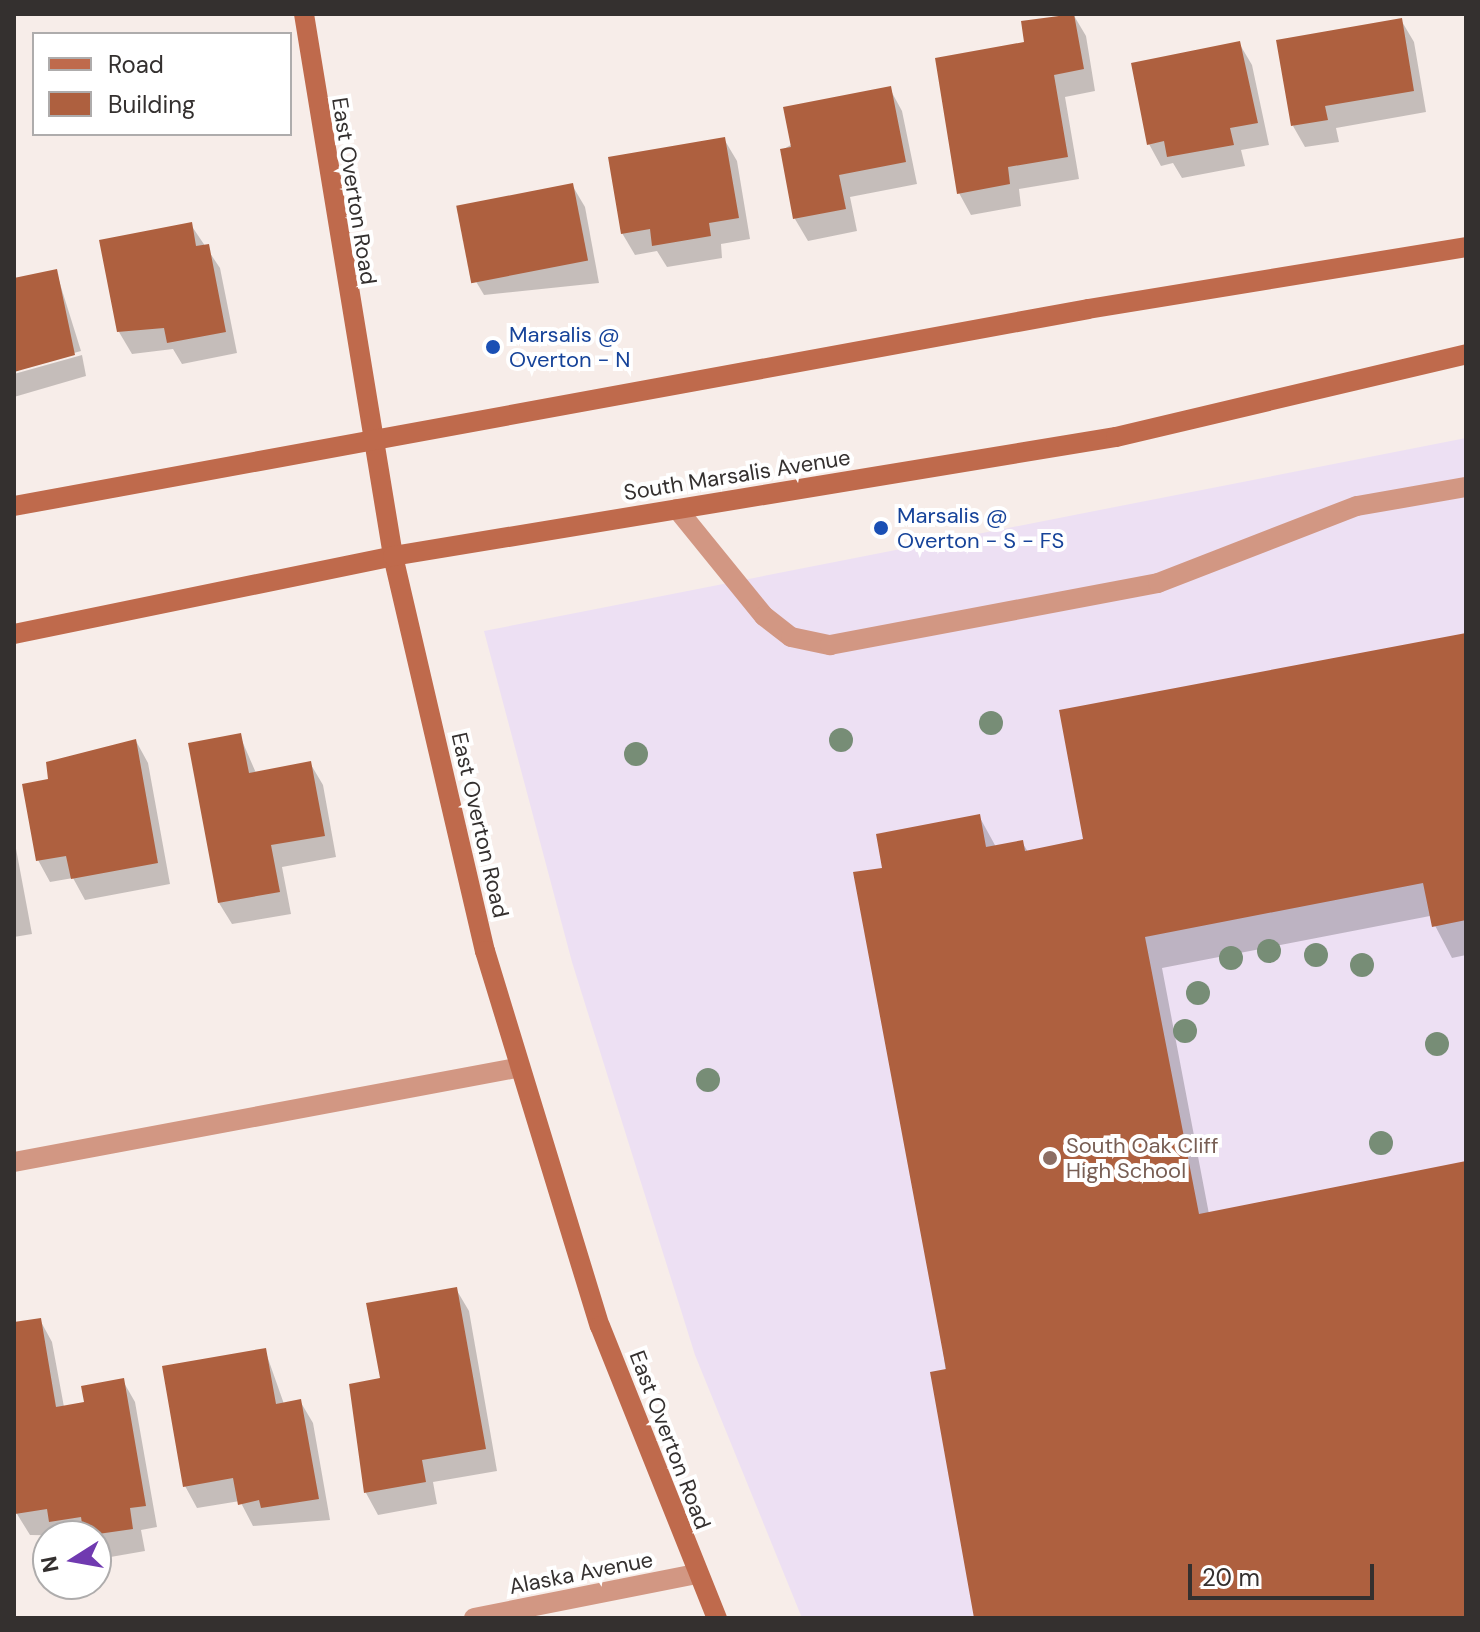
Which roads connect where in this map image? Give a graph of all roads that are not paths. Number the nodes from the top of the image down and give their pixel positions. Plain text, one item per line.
1 (304, 14) edge
2 (1466, 247) edge
3 (1466, 354) edge
4 (372, 443) junction
5 (1466, 487) edge
6 (14, 506) edge
7 (677, 509) junction
8 (393, 556) junction
9 (14, 634) edge
10 (516, 1068) junction
11 (14, 1162) edge
12 (697, 1574) junction
13 (474, 1618) edge
14 (717, 1618) edge

1 - 4 main road, East Overton Road
2 - 4 main road
3 - 7 main road, South Marsalis Avenue
4 - 6 main road
4 - 8 main road, East Overton Road
5 - 7 street
7 - 8 main road, South Marsalis Avenue
8 - 9 main road, South Marsalis Avenue
8 - 10 main road, East Overton Road
10 - 11 street
10 - 12 main road, East Overton Road
12 - 13 street, Alaska Avenue
12 - 14 main road, East Overton Road

